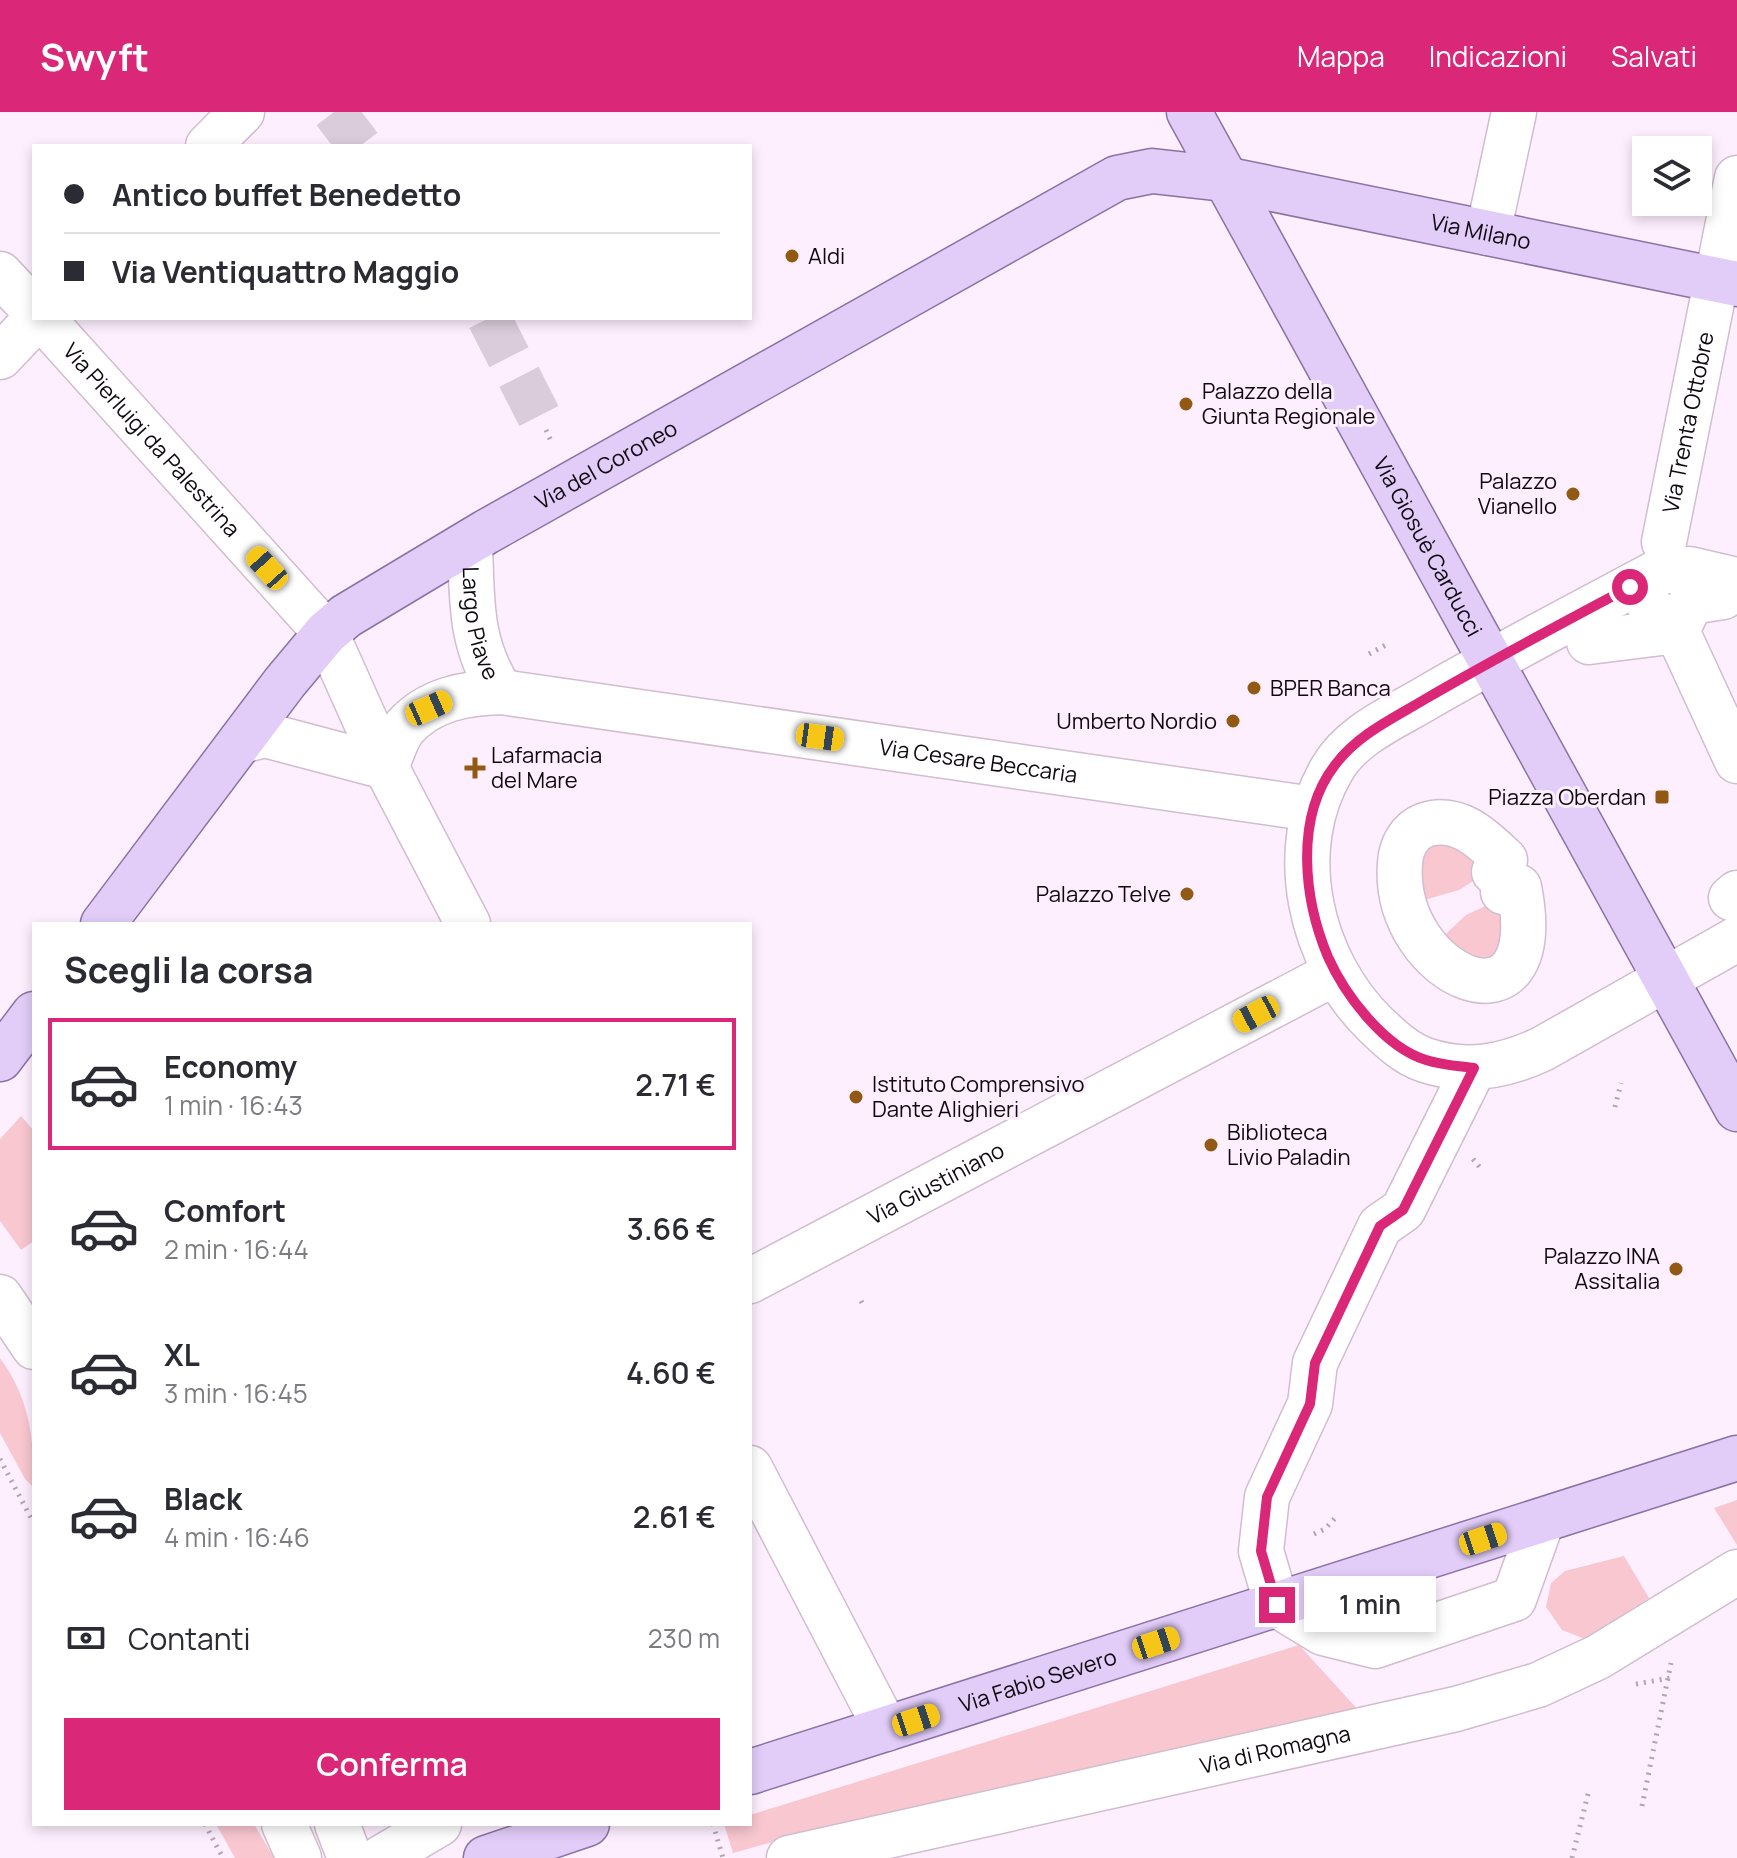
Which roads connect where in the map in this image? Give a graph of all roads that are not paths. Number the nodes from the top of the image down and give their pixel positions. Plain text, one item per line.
1 (242, 112) edge
2 (1189, 112) edge
3 (1514, 112) edge
4 (210, 144) edge
5 (1737, 178) edge
6 (1224, 179) junction
7 (1488, 233) junction
8 (0, 274) edge
9 (1723, 281) edge
10 (32, 308) edge
11 (38, 320) edge
12 (42, 320) edge
13 (0, 357) edge
14 (470, 542) junction
15 (1662, 588) junction
16 (1730, 588) edge
17 (326, 633) junction
18 (1589, 642) dead end
19 (1490, 661) junction
20 (501, 692) junction
21 (241, 741) junction
22 (1737, 761) edge
23 (386, 767) junction
24 (1313, 809) junction
25 (1502, 868) junction
26 (1735, 910) edge
27 (105, 922) edge
28 (467, 922) edge
29 (1540, 928) dead end
30 (1335, 973) junction
31 (1666, 979) junction
32 (32, 1017) edge
33 (0, 1059) edge
34 (1474, 1068) junction
35 (1737, 1109) edge
36 (0, 1269) edge
37 (752, 1280) edge
38 (0, 1297) edge
39 (32, 1310) edge
40 (32, 1344) edge
41 (1737, 1458) edge
42 (752, 1472) edge
43 (1542, 1521) junction
44 (1737, 1572) edge
45 (1277, 1605) junction
46 (886, 1729) junction
47 (752, 1771) edge
48 (285, 1826) edge
49 (318, 1826) edge
50 (338, 1826) edge
51 (436, 1826) edge
52 (581, 1826) edge
53 (299, 1858) edge
54 (330, 1858) edge
55 (350, 1858) edge
56 (381, 1858) edge
57 (486, 1858) edge
58 (789, 1858) edge

1 - 4 street
2 - 6 main road, Via Giosuè Carducci
3 - 7 street
5 - 9 street, Via Trenta Ottobre
6 - 7 main road, Via Milano
6 - 14 main road, Via del Coroneo
6 - 19 main road, Via Giosuè Carducci
7 - 9 main road, Via Milano
8 - 10 street
9 - 15 street, Via Trenta Ottobre
11 - 13 street
12 - 17 street, Via Pierluigi da Palestrina
14 - 17 main road, Via del Coroneo
14 - 20 street, Largo Piave
15 - 16 street
15 - 16 street
15 - 18 street
15 - 19 street
15 - 22 street
17 - 21 main road, Via del Coroneo
17 - 23 street
19 - 24 street
19 - 31 main road, Via Giosuè Carducci
20 - 23 street, Largo Piave
20 - 24 street, Via Cesare Beccaria
21 - 23 street
21 - 27 main road, Via del Coroneo
23 - 28 street
24 - 30 street
25 - 25 street
25 - 29 street
26 - 31 street
30 - 34 street
30 - 37 street, Via Giustiniano
31 - 34 street
31 - 35 main road, Via Giosuè Carducci
32 - 33 main road
34 - 45 street
36 - 39 street
38 - 40 street
41 - 43 main road, Via Fabio Severo
42 - 46 street
43 - 45 main road, Via Fabio Severo
43 - 45 street
44 - 58 street, Via di Romagna
45 - 46 main road, Via Fabio Severo
46 - 47 main road, Via Fabio Severo
48 - 53 street
49 - 54 street
50 - 55 street
51 - 56 street
52 - 57 main road

